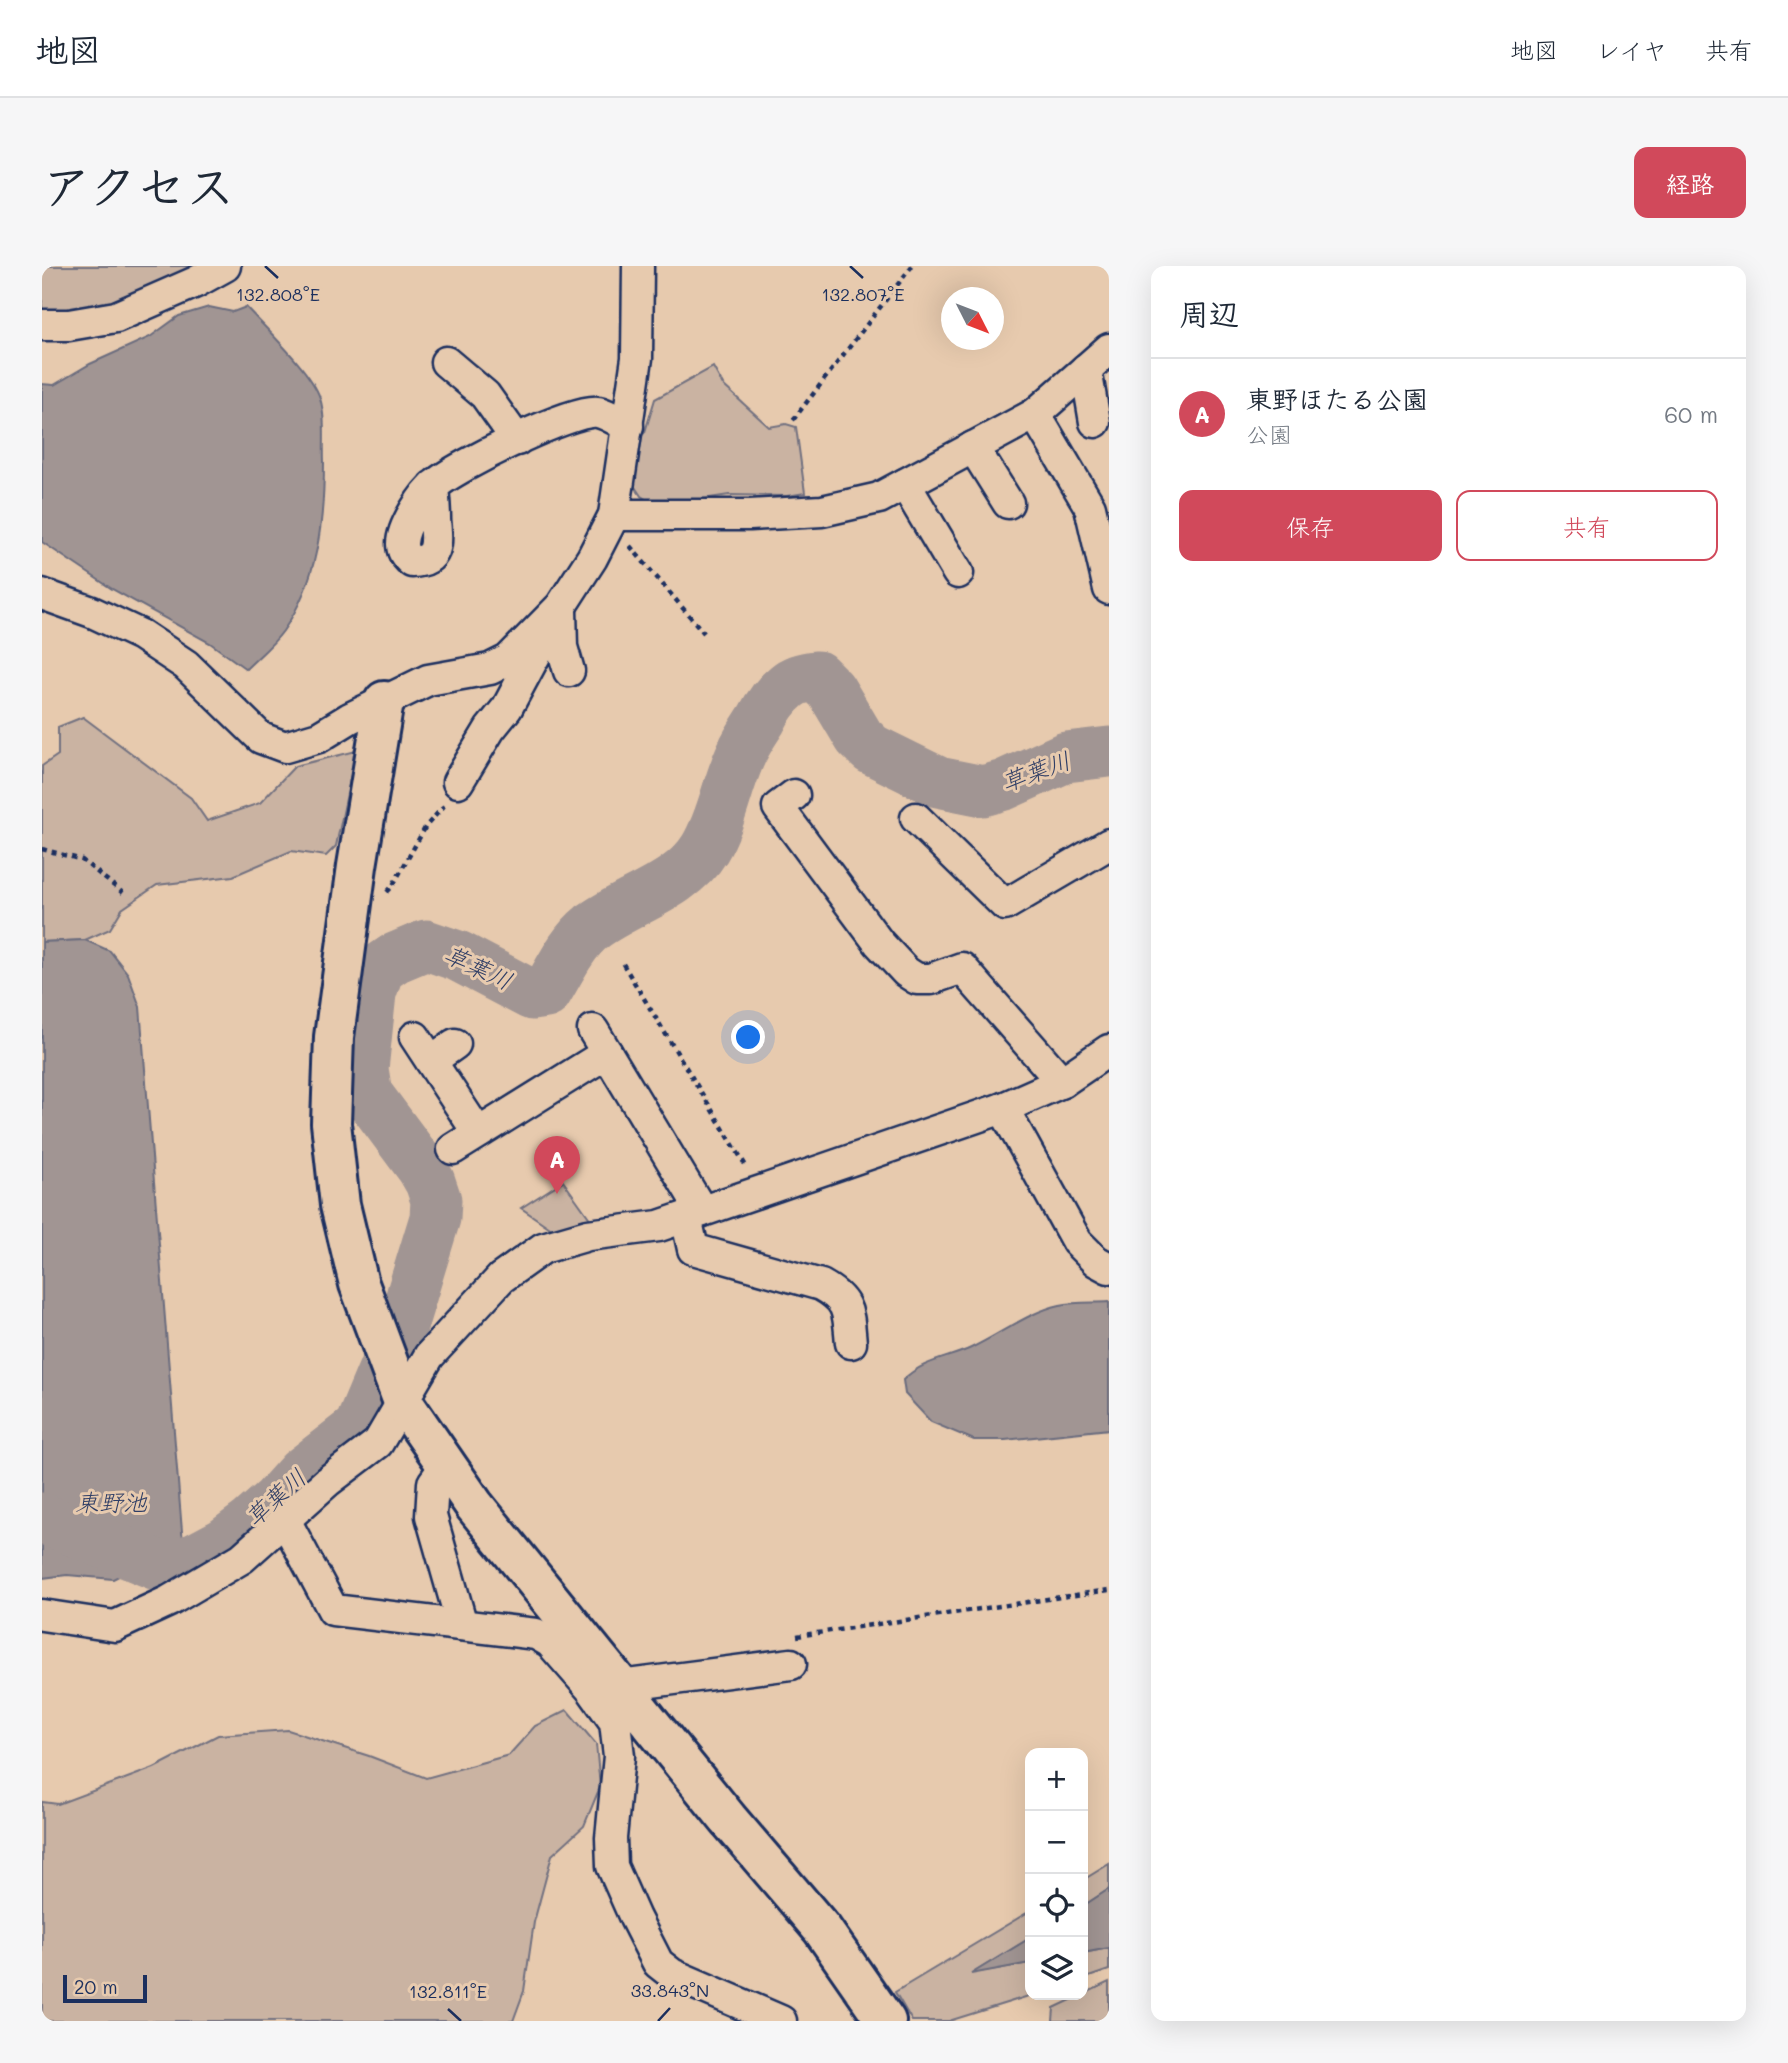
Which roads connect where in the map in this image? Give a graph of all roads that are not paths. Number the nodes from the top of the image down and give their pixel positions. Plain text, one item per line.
1 (225, 266) edge
2 (638, 266) edge
3 (42, 325) edge
4 (1109, 349) edge
5 (446, 362) dead end
6 (1086, 369) junction
7 (1035, 414) junction
8 (1095, 422) dead end
9 (628, 426) junction
10 (517, 440) junction
11 (973, 447) junction
12 (905, 484) junction
13 (433, 486) dead end
14 (1008, 503) dead end
15 (614, 515) junction
16 (958, 573) dead end
17 (1109, 589) edge
18 (42, 594) edge
19 (561, 606) junction
20 (569, 671) dead end
21 (384, 701) junction
22 (458, 782) road end
23 (794, 795) dead end
24 (916, 818) dead end
25 (1109, 844) edge
26 (433, 1047) dead end
27 (1109, 1050) edge
28 (1062, 1082) junction
29 (1003, 1108) junction
30 (478, 1133) junction
31 (453, 1149) dead end
32 (694, 1214) junction
33 (1109, 1268) edge
34 (851, 1343) dead end
35 (403, 1402) junction
36 (446, 1465) junction
37 (285, 1520) junction
38 (42, 1615) edge
39 (462, 1625) junction
40 (793, 1650) road end
41 (620, 1686) junction
42 (781, 2021) edge
43 (886, 2021) edge

1 - 3 street
2 - 9 street
4 - 6 street
5 - 10 street
6 - 7 street
6 - 8 street
7 - 11 street
7 - 17 street
9 - 10 street
9 - 15 street
10 - 13 street
11 - 12 street
11 - 14 street
12 - 15 street
12 - 16 street
15 - 19 street
18 - 21 street
19 - 20 street
19 - 21 street
19 - 22 street
21 - 35 street
23 - 28 street
24 - 25 street
26 - 30 street
27 - 28 street
28 - 29 street
29 - 32 street
29 - 33 street
30 - 31 street
30 - 32 street
32 - 34 street
32 - 35 street
35 - 36 street
35 - 37 street
36 - 39 street
36 - 41 street
37 - 38 street
37 - 39 street
39 - 42 street
40 - 41 street
41 - 43 street

